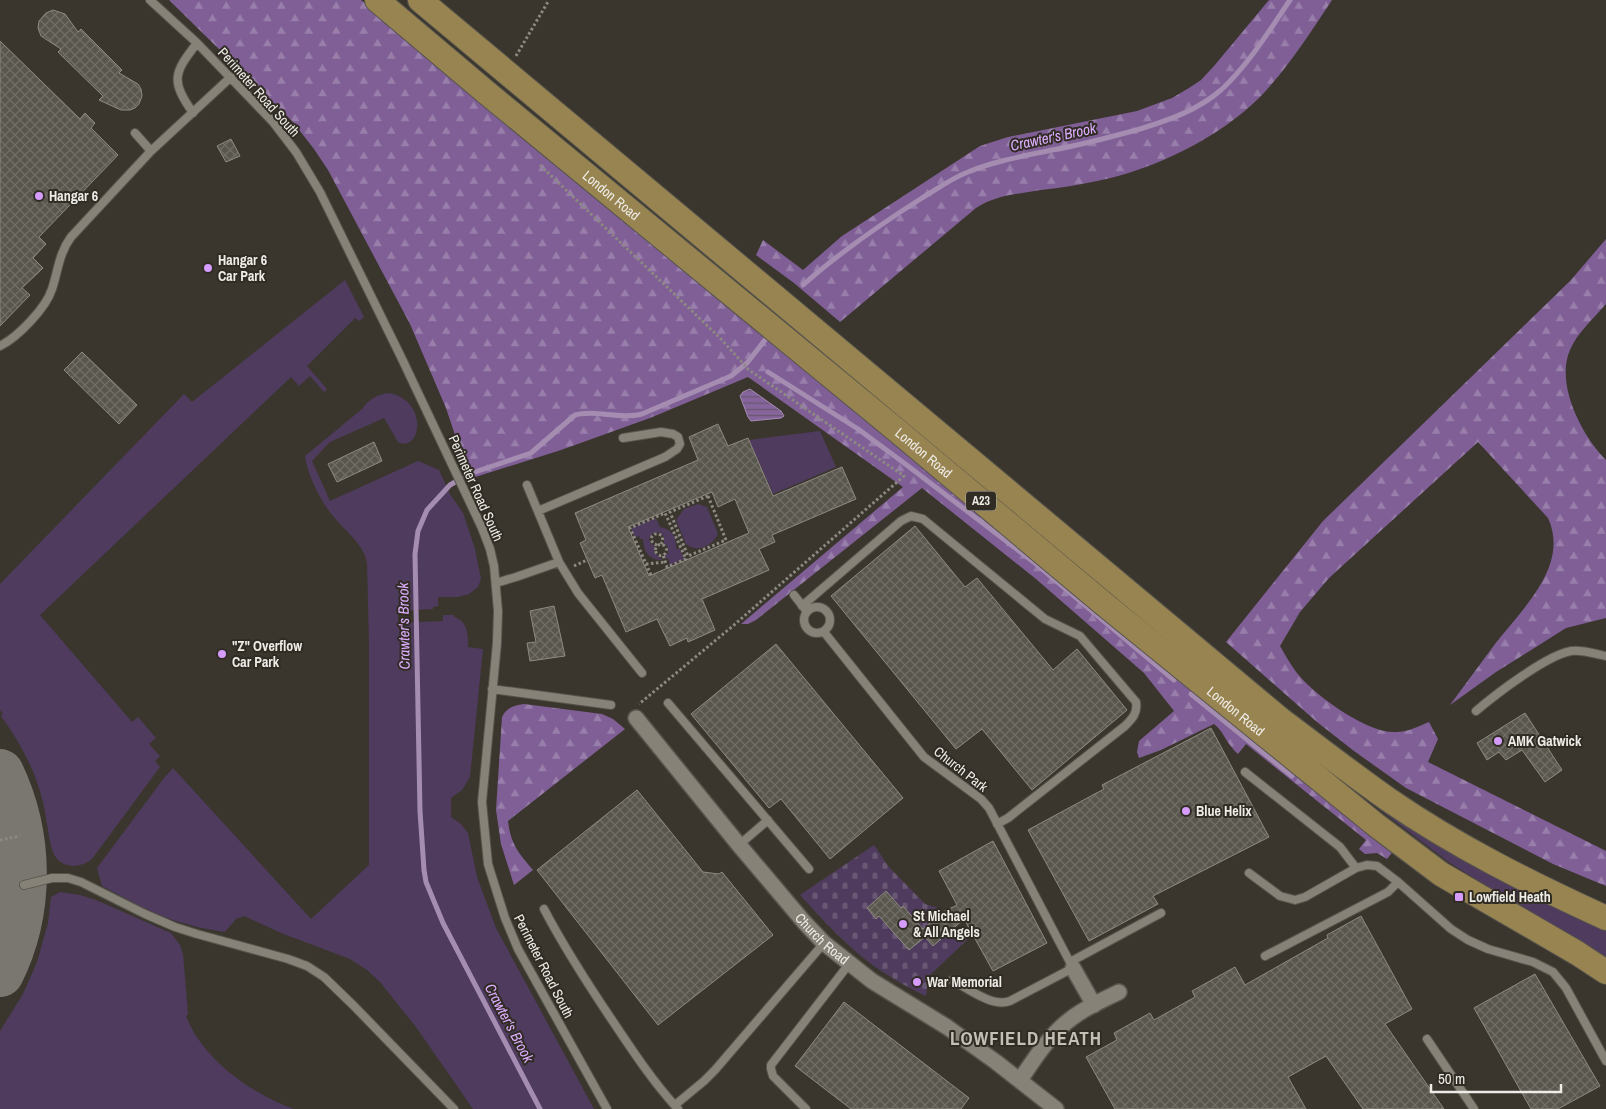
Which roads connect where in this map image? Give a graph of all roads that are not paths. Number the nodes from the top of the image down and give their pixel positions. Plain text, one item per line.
1 (150, 0) edge
2 (377, 0) edge
3 (420, 0) edge
4 (197, 43) junction
5 (231, 77) junction
6 (193, 113) junction
7 (135, 133) dead end
8 (151, 151) junction
9 (0, 346) edge
10 (623, 438) dead end
11 (527, 485) dead end
12 (538, 511) junction
13 (559, 562) junction
14 (496, 583) junction
15 (794, 595) dead end
16 (805, 609) junction
17 (824, 632) junction
18 (1606, 656) edge
19 (642, 674) dead end
20 (492, 689) junction
21 (668, 703) dead end
22 (611, 705) dead end
23 (1476, 711) dead end
24 (636, 718) road end
25 (1245, 772) dead end
26 (768, 820) junction
27 (997, 824) junction
28 (739, 845) junction
29 (1356, 868) junction
30 (809, 870) dead end
31 (1249, 873) dead end
32 (1398, 882) junction
33 (24, 885) dead end
34 (544, 909) dead end
35 (1161, 913) dead end
36 (1606, 918) edge
37 (824, 943) junction
38 (1265, 956) dead end
39 (849, 964) junction
40 (1071, 965) junction
41 (1606, 972) edge
42 (952, 980) dead end
43 (1119, 992) dead end
44 (1094, 1005) junction
45 (1427, 1039) dead end
46 (1606, 1061) edge
47 (1020, 1080) junction
48 (676, 1107) edge
49 (454, 1109) edge
50 (607, 1109) edge
51 (806, 1109) edge
52 (1056, 1109) edge
53 (1474, 1109) edge

1 - 4 lane, Perimeter Road South
2 - 41 main road, London Road / A23
3 - 36 main road, London Road / A23
4 - 5 lane, Perimeter Road South
4 - 6 lane
5 - 6 lane
5 - 14 lane, Perimeter Road South
6 - 8 lane
7 - 8 lane
8 - 9 lane
10 - 12 lane
11 - 12 lane
12 - 13 lane
13 - 14 lane
13 - 19 lane
14 - 20 lane, Perimeter Road South
15 - 16 lane
16 - 17 lane
16 - 17 lane
16 - 27 lane
17 - 27 lane, Church Park
18 - 23 lane
20 - 22 lane
20 - 50 lane, Perimeter Road South
21 - 26 lane
24 - 28 street, Church Road
25 - 29 lane
26 - 28 lane
26 - 30 lane
27 - 40 lane, Church Park
28 - 37 street, Church Road
29 - 31 lane
29 - 32 lane
32 - 38 lane
32 - 46 lane
33 - 49 lane
34 - 48 lane
35 - 40 lane
37 - 39 street, Church Road
37 - 48 lane
39 - 47 street, Church Road
39 - 51 lane
40 - 42 lane
40 - 44 street
43 - 44 street
44 - 47 street
45 - 53 lane
47 - 52 street, Church Road

